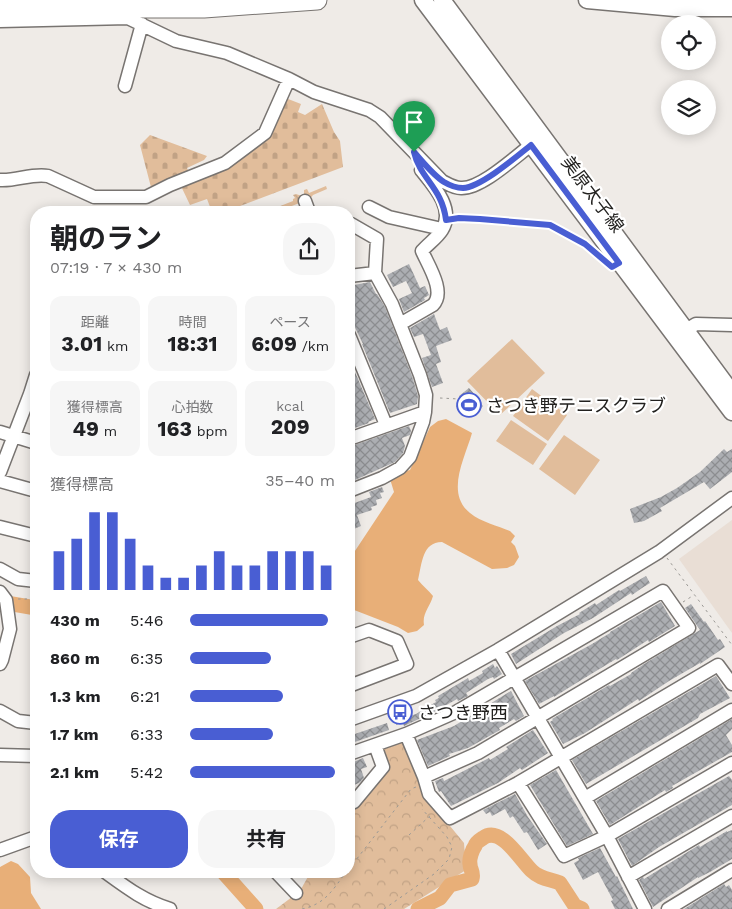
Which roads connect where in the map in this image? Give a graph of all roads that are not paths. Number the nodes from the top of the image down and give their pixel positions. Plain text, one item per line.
1 (161, 0) edge
2 (317, 0) edge
3 (424, 0) edge
4 (442, 0) edge
5 (587, 0) edge
6 (0, 2) edge
7 (0, 8) edge
8 (732, 8) edge
9 (0, 21) edge
10 (142, 24) junction
11 (289, 79) junction
12 (125, 86) dead end
13 (531, 145) junction
14 (414, 152) junction
15 (0, 180) edge
16 (369, 207) dead end
17 (444, 225) junction
18 (355, 226) edge
19 (374, 273) junction
20 (355, 275) edge
21 (400, 324) junction
22 (732, 325) edge
23 (686, 330) junction
24 (355, 350) edge
25 (730, 401) edge
26 (30, 402) edge
27 (425, 412) junction
28 (386, 425) junction
29 (0, 432) edge
30 (355, 436) edge
31 (14, 437) junction
32 (30, 441) edge
33 (0, 472) edge
34 (0, 481) edge
35 (355, 486) edge
36 (30, 489) edge
37 (732, 498) edge
38 (0, 527) edge
39 (30, 534) edge
40 (0, 569) edge
41 (30, 580) edge
42 (4, 598) edge
43 (355, 636) edge
44 (498, 650) junction
45 (0, 664) edge
46 (515, 678) junction
47 (355, 684) edge
48 (732, 684) edge
49 (732, 710) edge
50 (0, 712) edge
51 (355, 718) edge
52 (537, 718) junction
53 (30, 722) edge
54 (406, 734) junction
55 (375, 745) junction
56 (355, 752) edge
57 (0, 755) edge
58 (30, 756) edge
59 (561, 758) junction
60 (731, 765) edge
61 (425, 780) junction
62 (518, 783) junction
63 (585, 798) junction
64 (355, 801) edge
65 (732, 816) edge
66 (607, 836) junction
67 (30, 839) edge
68 (0, 850) edge
69 (731, 873) edge
70 (628, 877) junction
71 (113, 878) edge
72 (282, 878) edge
73 (296, 893) dead end
74 (170, 909) edge
75 (645, 909) edge
76 (668, 909) edge

1 - 6 main road
2 - 7 highway
3 - 13 main road, 美原太子線
4 - 23 main road, 美原太子線
5 - 8 main road
9 - 10 street
10 - 11 street
10 - 12 street
11 - 14 street
11 - 15 street
13 - 14 street
13 - 25 main road, 美原太子線
14 - 17 street
16 - 17 street
17 - 21 street
18 - 19 street
19 - 20 street
19 - 21 street
21 - 27 street
22 - 23 street
23 - 25 main road, 美原太子線
24 - 28 street
26 - 31 street
27 - 28 street
27 - 35 street
28 - 30 street
29 - 31 street
31 - 32 street
31 - 33 street
34 - 36 street
37 - 44 street
38 - 39 street
40 - 41 street
42 - 45 street
43 - 47 street
44 - 46 street
44 - 51 street
46 - 52 street
46 - 52 street
46 - 54 street
48 - 59 street
49 - 63 street
50 - 53 street
52 - 59 street
52 - 61 street
54 - 55 street
54 - 61 street
55 - 56 street
55 - 64 street
57 - 58 street
59 - 62 street
59 - 63 street
60 - 66 street
61 - 62 street
62 - 66 street
63 - 66 street
65 - 70 street
66 - 70 street
67 - 68 street
69 - 76 street
70 - 75 street
71 - 74 street
72 - 73 street

